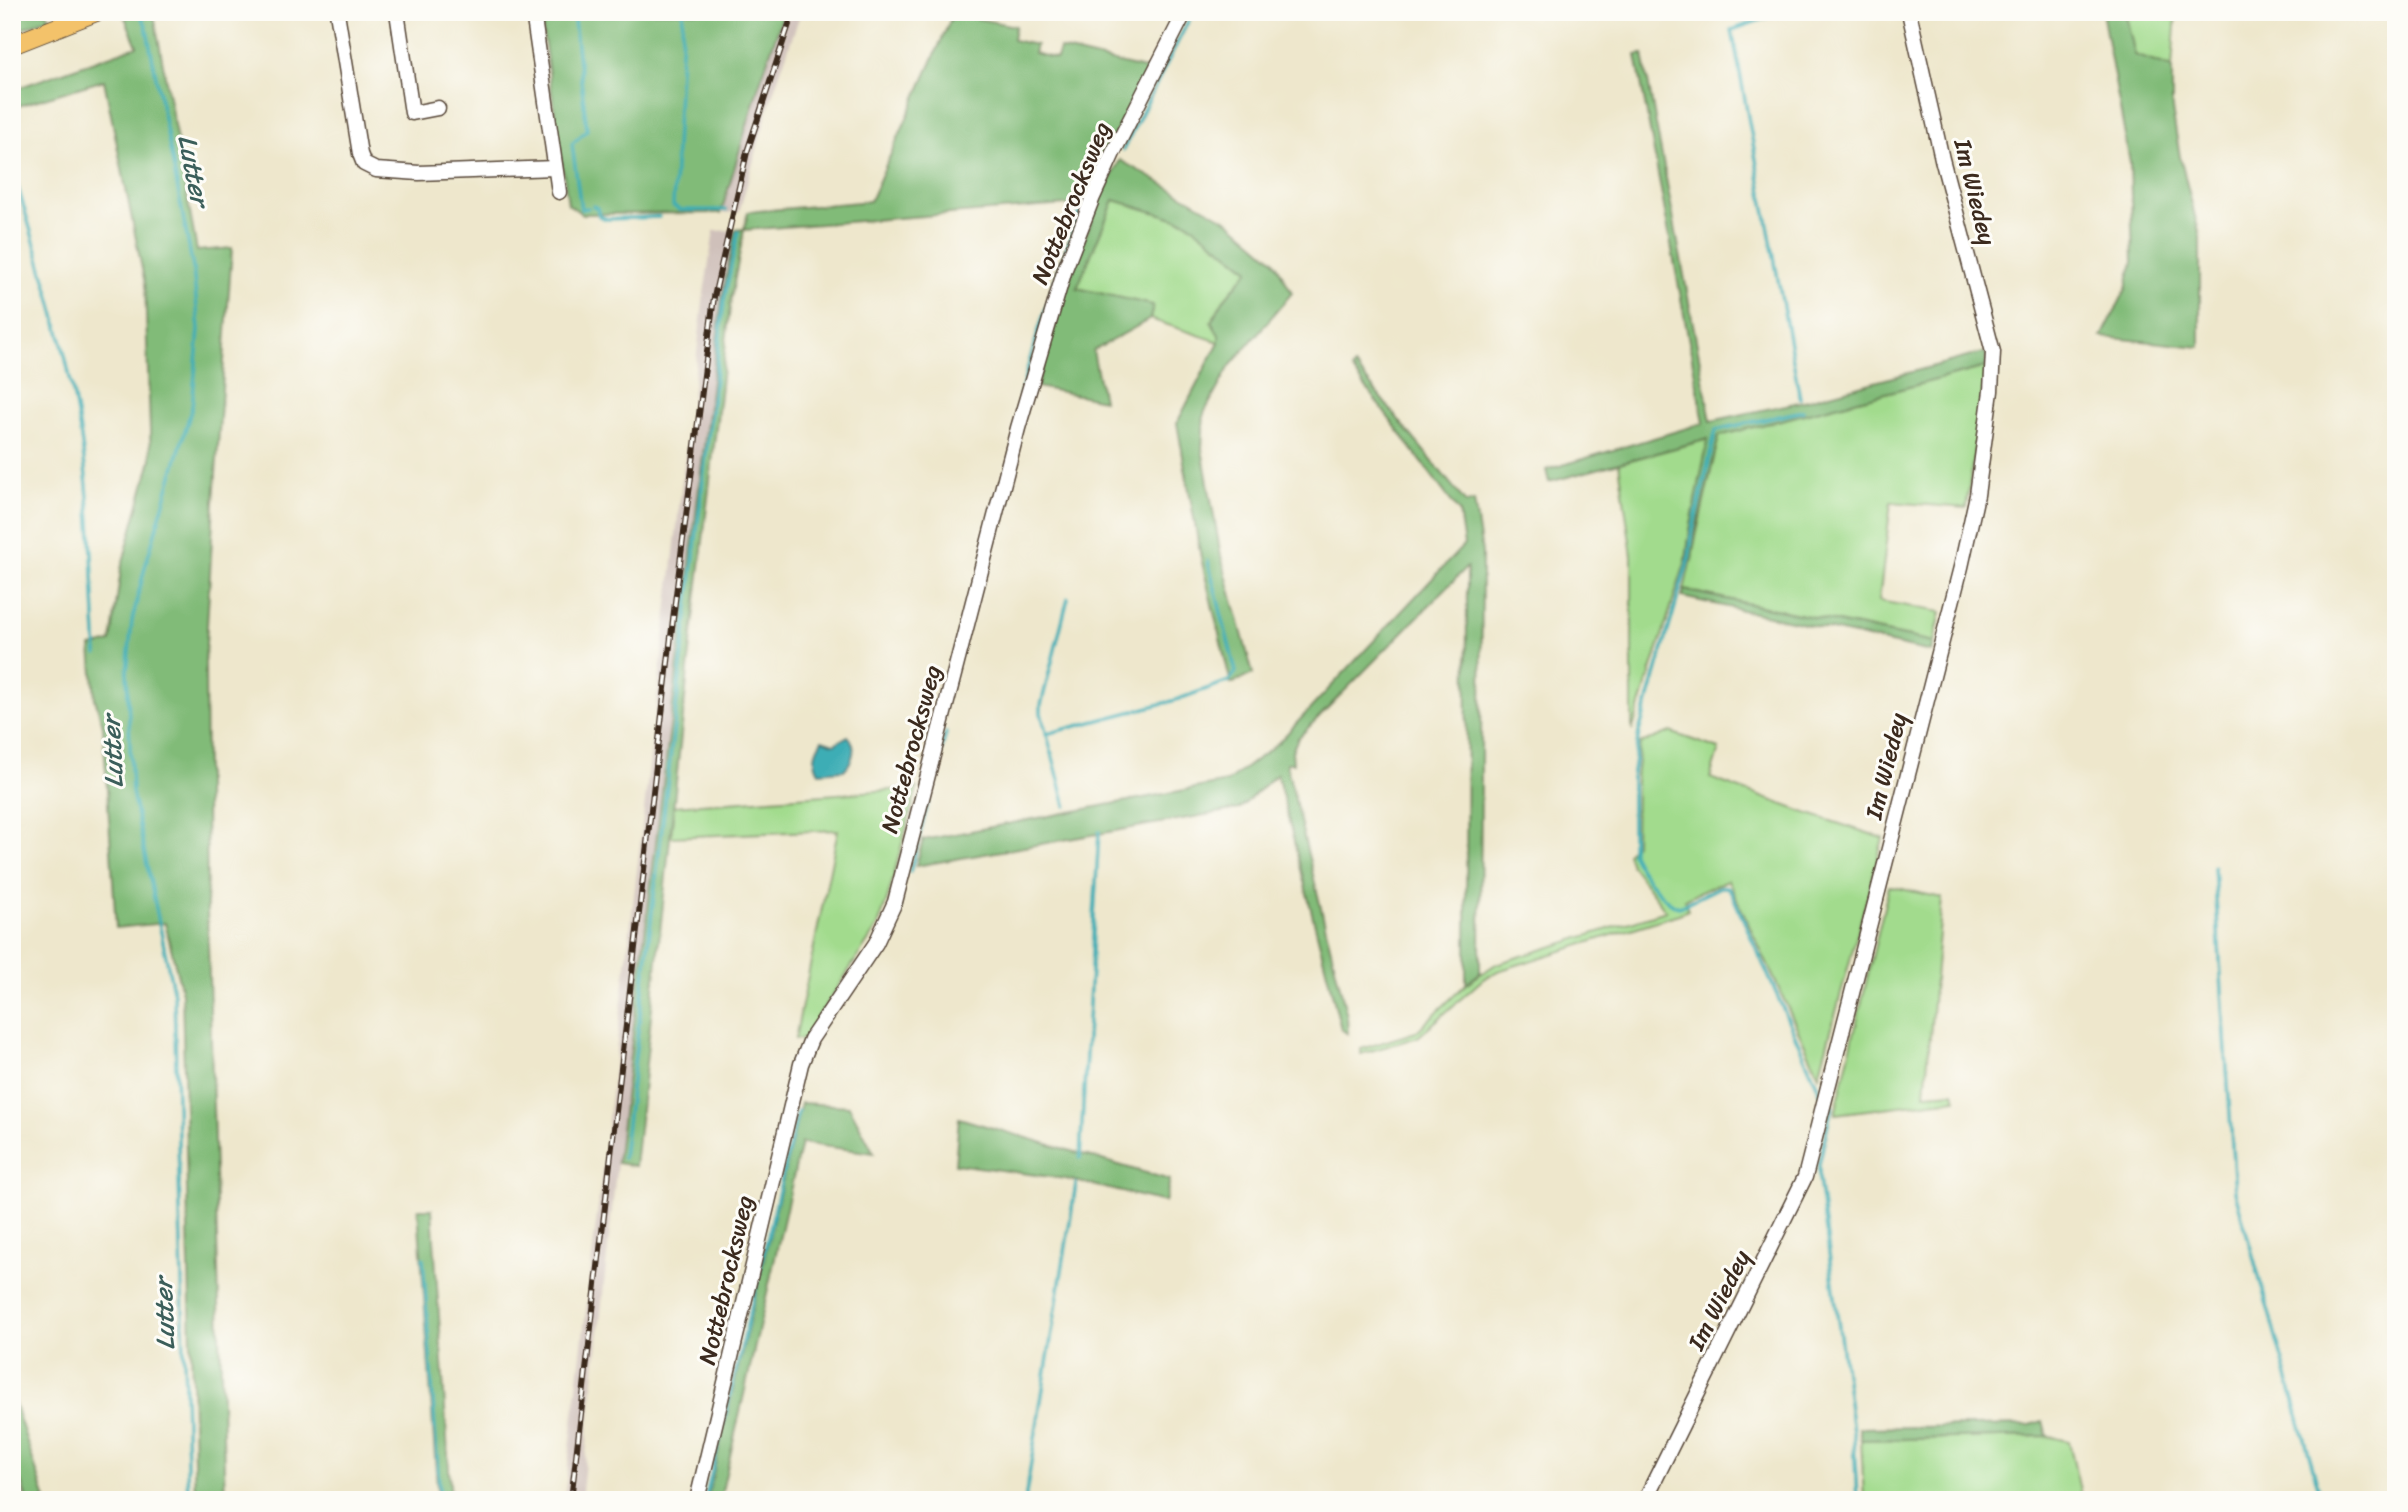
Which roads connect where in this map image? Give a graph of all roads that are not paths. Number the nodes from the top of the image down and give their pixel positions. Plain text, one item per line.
1 (96, 12) edge
2 (337, 12) edge
3 (397, 12) edge
4 (533, 12) edge
5 (1185, 12) edge
6 (1909, 12) edge
7 (12, 45) edge
8 (438, 108) dead end
9 (555, 168) junction
10 (559, 192) dead end
11 (697, 1500) edge
12 (1645, 1500) edge

1 - 7 main road
2 - 9 street
3 - 8 street
4 - 9 street
5 - 11 street, Nottebrocksweg
6 - 12 street, Im Wiedey
9 - 10 street

